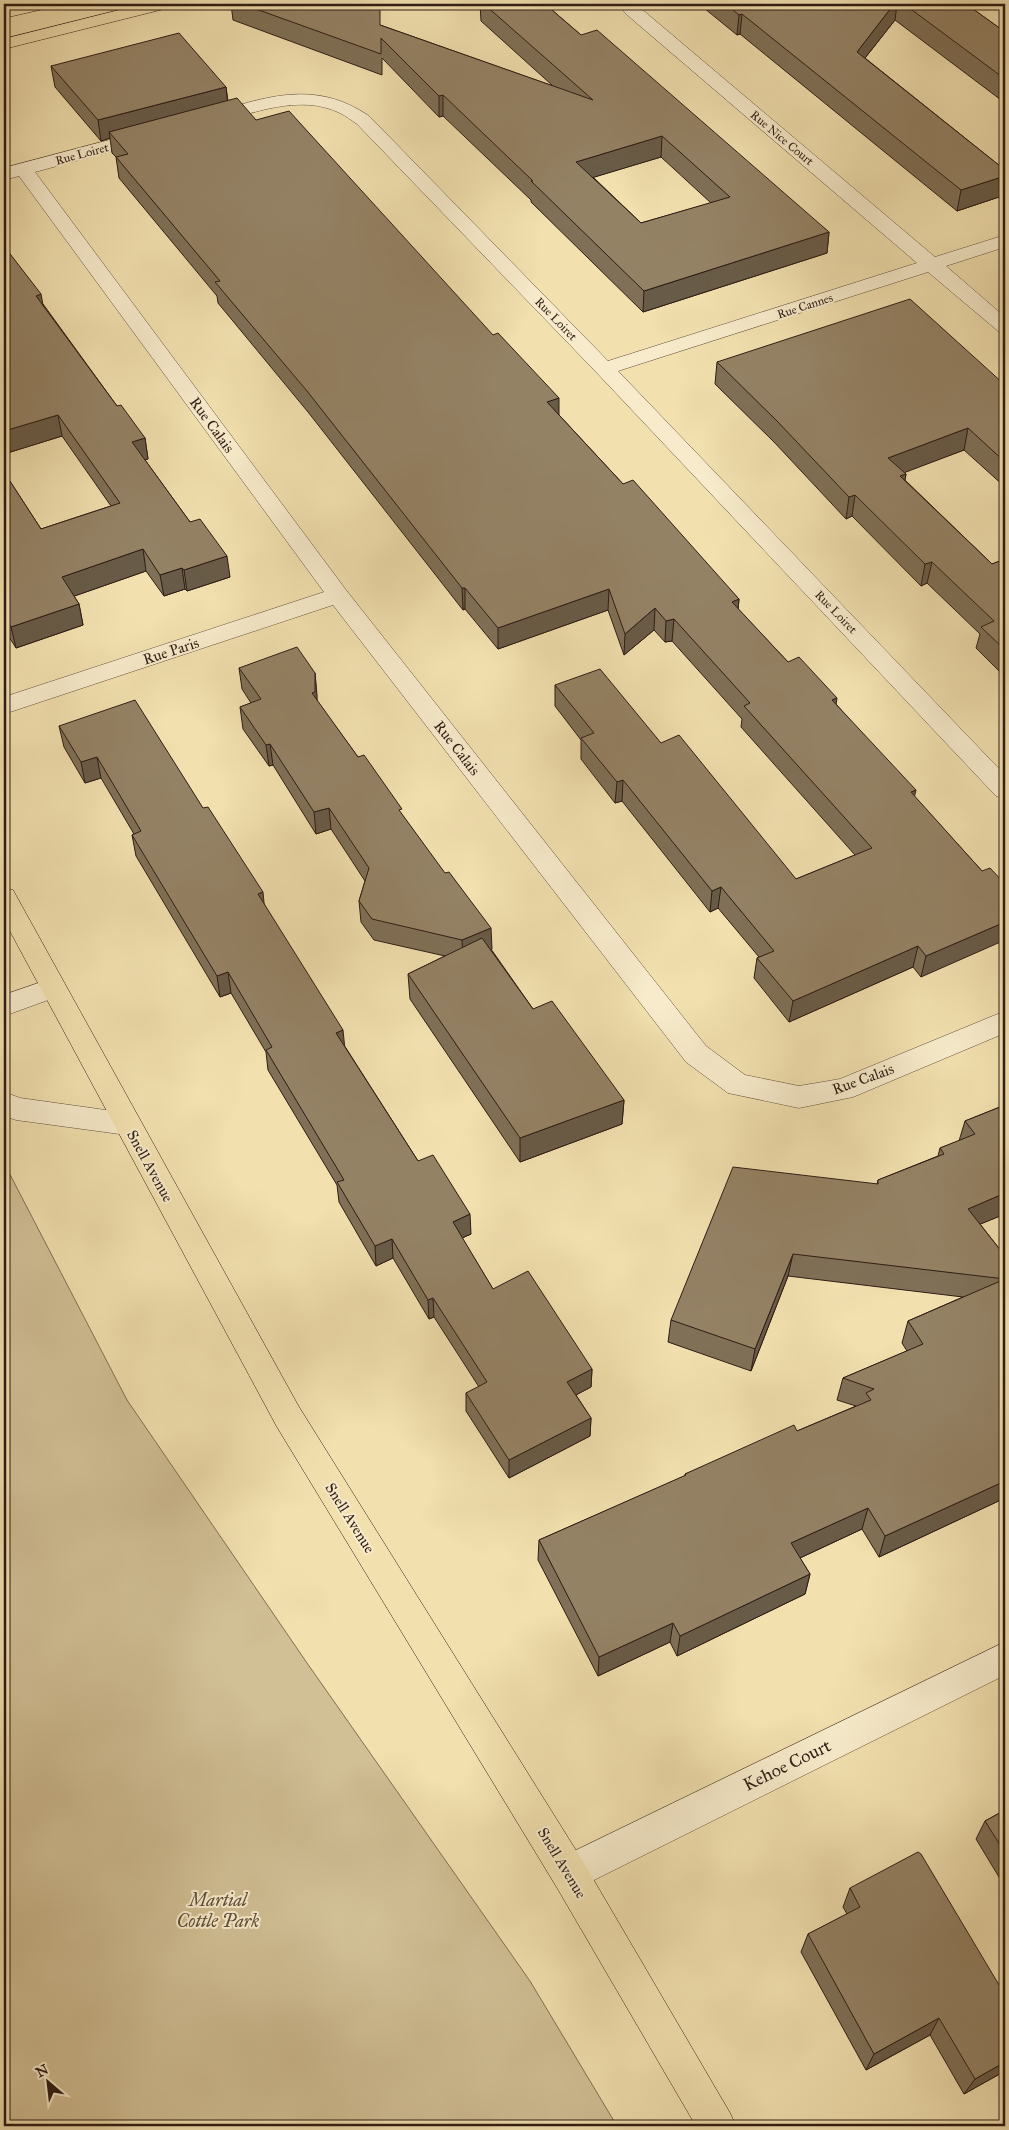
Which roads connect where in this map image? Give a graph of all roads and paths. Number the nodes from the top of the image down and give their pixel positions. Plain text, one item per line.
1 (42, 4) edge
2 (162, 4) edge
3 (632, 10) dead end
4 (4, 13) edge
5 (4, 44) edge
6 (192, 124) edge
7 (164, 132) edge
8 (13, 172) edge
9 (1005, 241) edge
10 (932, 265) junction
11 (1005, 327) edge
12 (604, 369) junction
13 (338, 595) junction
14 (4, 706) edge
15 (1005, 790) edge
16 (4, 897) edge
17 (53, 988) junction
18 (4, 1006) edge
19 (1005, 1022) edge
20 (4, 1103) edge
21 (127, 1124) junction
22 (1005, 1658) edge
23 (568, 1874) junction
24 (717, 2126) edge

1 - 4 main road
2 - 5 main road
3 - 10 street, Rue Nice Court
6 - 12 street, Rue Loiret
7 - 8 street, Rue Loiret
8 - 13 street, Rue Calais
9 - 10 street, Rue Cannes
10 - 11 street, Rue Nice Court
10 - 12 street, Rue Cannes
12 - 15 street, Rue Loiret
13 - 14 street, Rue Paris
13 - 19 street, Rue Calais
16 - 17 main road, Snell Avenue
17 - 18 street
17 - 21 main road, Snell Avenue
20 - 21 street
21 - 23 main road, Snell Avenue
22 - 23 street, Kehoe Court
23 - 24 main road, Snell Avenue

